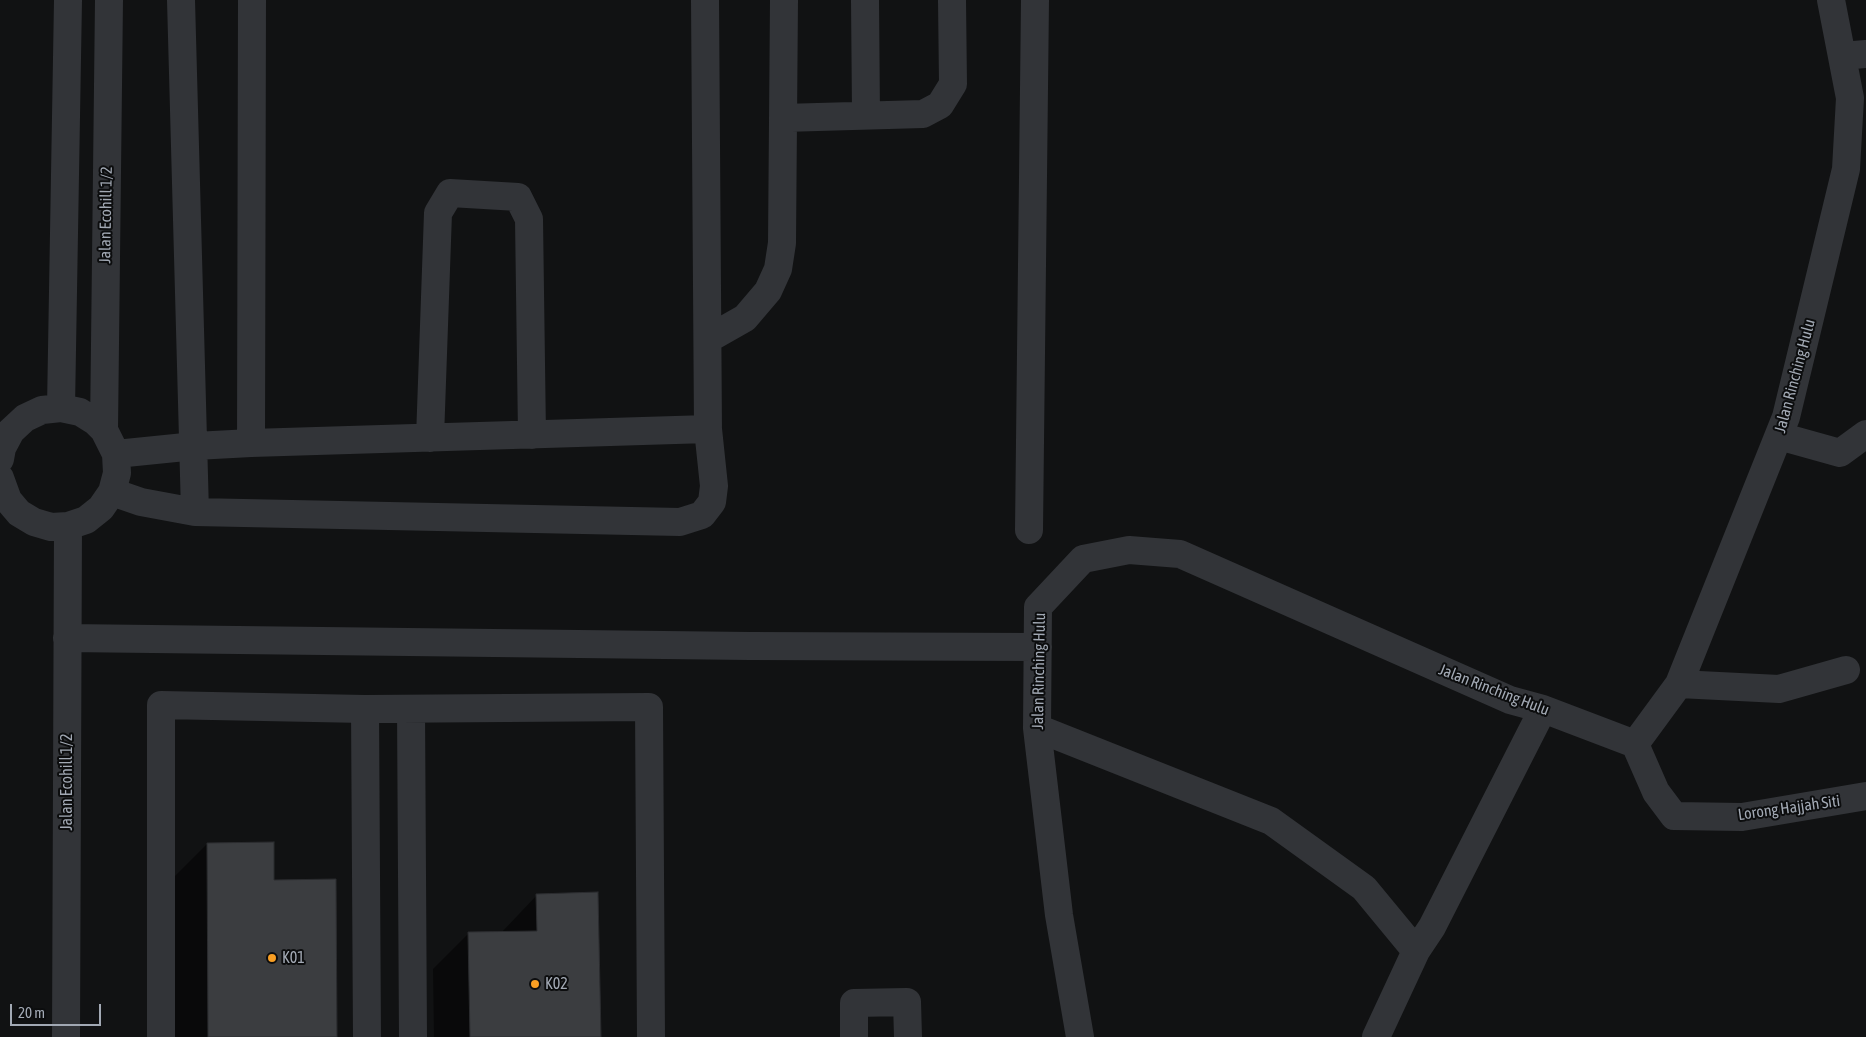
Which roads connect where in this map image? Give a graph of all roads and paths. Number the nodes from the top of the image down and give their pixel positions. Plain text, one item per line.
1 (68, 0) edge
2 (109, 0) edge
3 (180, 0) edge
4 (252, 0) edge
5 (705, 0) edge
6 (784, 0) edge
7 (865, 0) edge
8 (952, 0) edge
9 (1035, 0) edge
10 (1831, 0) edge
11 (1854, 55) edge
12 (866, 114) junction
13 (783, 118) junction
14 (708, 339) junction
15 (61, 408) junction
16 (708, 429) junction
17 (532, 434) junction
18 (1866, 434) edge
19 (1779, 436) junction
20 (430, 438) junction
21 (110, 442) junction
22 (250, 443) junction
23 (195, 446) junction
24 (1, 451) edge
25 (0, 478) edge
26 (0, 484) edge
27 (112, 492) junction
28 (195, 512) junction
29 (68, 526) junction
30 (1029, 530) dead end
31 (67, 638) junction
32 (1038, 647) junction
33 (1846, 670) dead end
34 (1679, 684) junction
35 (411, 708) junction
36 (365, 709) junction
37 (1542, 709) junction
38 (1037, 728) junction
39 (1635, 744) junction
40 (1866, 796) edge
41 (1416, 950) junction
42 (66, 1037) edge
43 (161, 1037) edge
44 (367, 1037) edge
45 (413, 1037) edge
46 (651, 1037) edge
47 (854, 1037) edge
48 (908, 1037) edge
49 (1080, 1037) edge
50 (1376, 1037) edge

1 - 15 street
2 - 21 street, Jalan Ecohill 1/2
3 - 23 street
4 - 22 street
5 - 14 street
6 - 13 street
7 - 12 street
8 - 12 street
9 - 30 street
10 - 11 street, Jalan Rinching Hulu
11 - 19 street, Jalan Rinching Hulu
12 - 13 street
13 - 14 street
14 - 16 street
15 - 21 street
15 - 24 street
16 - 17 street
16 - 28 street
17 - 20 street
17 - 20 street
18 - 19 street
19 - 34 street, Jalan Rinching Hulu
20 - 22 street
21 - 23 street
21 - 27 street, Jalan Ecohill 1/2
22 - 23 street
23 - 28 street
25 - 26 street
26 - 29 street
27 - 28 street
27 - 29 street
29 - 31 street, Jalan Ecohill 1/2
31 - 32 street
31 - 42 street, Jalan Ecohill 1/2
32 - 37 street, Jalan Rinching Hulu
32 - 38 street, Jalan Rinching Hulu
33 - 34 street
34 - 39 street, Jalan Rinching Hulu
35 - 36 street
35 - 45 street
35 - 46 street
36 - 43 street
36 - 44 street
37 - 39 street, Jalan Rinching Hulu
37 - 41 street
38 - 41 street
38 - 49 street, Jalan Rinching Hulu
39 - 40 street, Lorong Hajjah Siti
41 - 50 street
47 - 48 street

